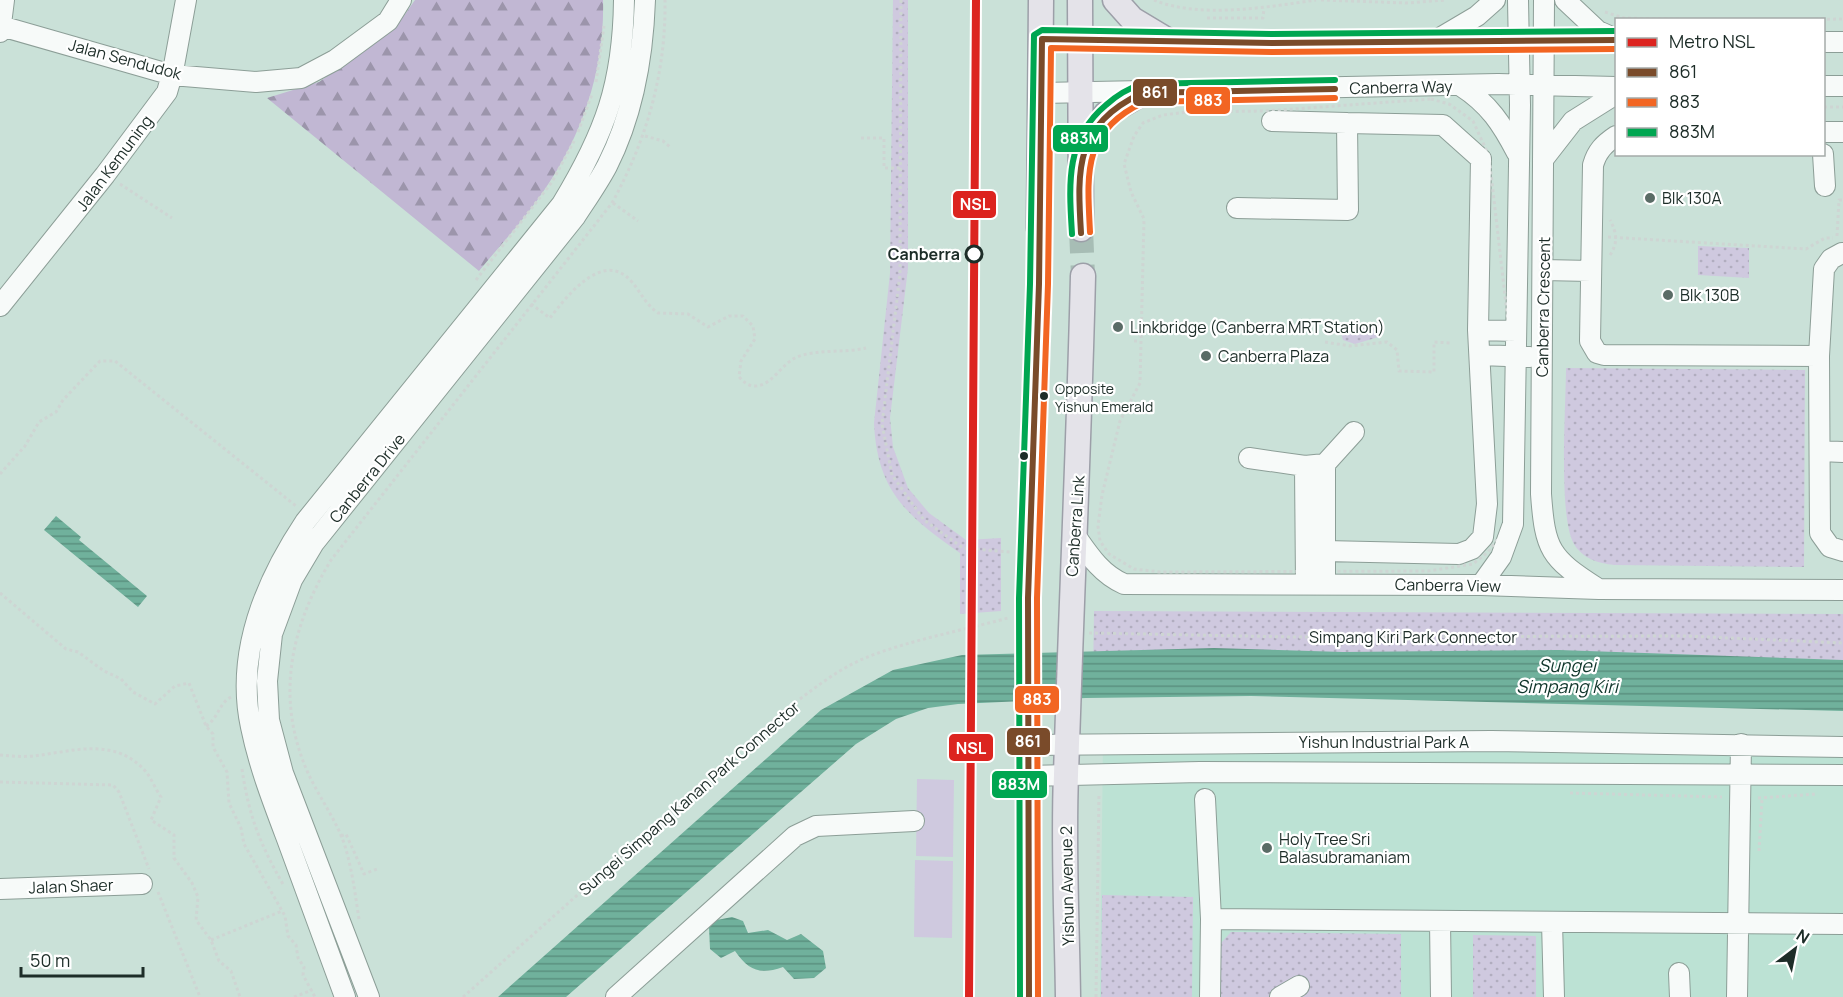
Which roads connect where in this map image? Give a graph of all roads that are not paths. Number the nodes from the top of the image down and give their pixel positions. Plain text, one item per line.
1 (4, 0) edge
2 (186, 0) edge
3 (401, 0) edge
4 (624, 0) edge
5 (645, 0) edge
6 (1041, 0) edge
7 (1080, 0) edge
8 (1115, 0) edge
9 (1495, 0) edge
10 (1518, 0) edge
11 (1544, 0) edge
12 (1565, 0) edge
13 (1, 29) edge
14 (1042, 39) junction
15 (1080, 39) junction
16 (1615, 39) edge
17 (1167, 40) junction
18 (1615, 40) edge
19 (1433, 42) junction
20 (1543, 42) junction
21 (1825, 42) edge
22 (1843, 42) edge
23 (1520, 43) junction
24 (172, 75) junction
25 (1542, 84) junction
26 (1519, 85) junction
27 (1461, 86) junction
28 (1825, 86) edge
29 (1843, 86) edge
30 (1615, 87) edge
31 (1041, 93) junction
32 (1080, 93) junction
33 (1142, 93) junction
34 (1615, 95) edge
35 (1272, 121) dead end
36 (1347, 123) junction
37 (1825, 132) edge
38 (1843, 132) edge
39 (1615, 137) edge
40 (1081, 154) junction
41 (1518, 156) junction
42 (1823, 156) edge
43 (1545, 157) junction
44 (1825, 186) dead end
45 (1237, 208) dead end
46 (1039, 228) tunnel mouth
47 (1081, 229) tunnel mouth
48 (1840, 244) edge
49 (1543, 270) junction
50 (1591, 271) junction
51 (1083, 276) tunnel mouth
52 (1039, 284) tunnel mouth
53 (0, 306) edge
54 (1478, 330) junction
55 (1513, 331) junction
56 (1543, 346) junction
57 (1480, 355) junction
58 (1513, 356) junction
59 (1819, 356) junction
60 (1354, 432) dead end
61 (1820, 451) junction
62 (1843, 452) edge
63 (1249, 458) dead end
64 (1325, 464) junction
65 (1305, 466) junction
66 (1075, 535) junction
67 (1325, 551) junction
68 (1843, 551) edge
69 (1316, 584) junction
70 (1481, 585) junction
71 (1599, 590) junction
72 (1843, 590) edge
73 (1068, 740) junction
74 (1027, 741) junction
75 (1741, 744) junction
76 (1843, 747) edge
77 (1843, 775) edge
78 (1027, 776) junction
79 (1065, 776) junction
80 (1740, 776) junction
81 (1205, 799) dead end
82 (914, 821) dead end
83 (149, 881) road end
84 (0, 889) edge
85 (1211, 919) junction
86 (1440, 921) junction
87 (1552, 922) junction
88 (1739, 923) junction
89 (1843, 924) edge
90 (1680, 973) dead end
91 (1299, 986) dead end
92 (345, 997) edge
93 (369, 997) edge
94 (616, 997) edge
95 (1029, 997) edge
96 (1068, 997) edge
97 (1210, 997) edge
98 (1280, 997) edge
99 (1441, 997) edge
100 (1554, 997) edge
101 (1680, 997) edge
102 (1737, 997) edge

1 - 13 street
2 - 24 street, Jalan Kemuning
3 - 24 street, Jalan Sendudok
4 - 92 street, Canberra Drive
5 - 93 street, Canberra Drive
6 - 14 main road
7 - 15 main road
8 - 17 main road
9 - 19 street
10 - 23 street, Canberra Crescent
11 - 20 street, Canberra Crescent
12 - 16 street
13 - 24 street, Jalan Sendudok
14 - 15 street
14 - 31 main road
15 - 17 street
15 - 32 main road
17 - 19 street
18 - 20 street
19 - 23 street
20 - 23 street
20 - 25 street, Canberra Crescent
21 - 22 street
23 - 26 street, Canberra Crescent
24 - 53 street, Jalan Kemuning
25 - 26 street, Canberra Way
25 - 30 street, Canberra Way
25 - 43 street, Canberra Crescent
26 - 27 street, Canberra Way
26 - 41 street, Canberra Crescent
27 - 33 street, Canberra Way
27 - 41 street
28 - 29 street
31 - 32 street, Canberra Way
31 - 46 main road
32 - 33 street, Canberra Way
32 - 40 main road
33 - 40 main road
34 - 43 street
35 - 36 street
36 - 45 street
36 - 54 street
37 - 38 street
39 - 50 street
40 - 47 main road
41 - 55 street, Canberra Crescent
42 - 44 street
43 - 49 street, Canberra Crescent
48 - 59 street
49 - 50 street
49 - 56 street, Canberra Crescent
50 - 59 street
51 - 66 main road, Canberra Link
52 - 74 main road
54 - 55 street
54 - 57 street
55 - 58 street, Canberra Crescent
56 - 58 street
56 - 71 street, Canberra Crescent
57 - 58 street
57 - 67 street
58 - 70 street, Canberra Crescent
59 - 61 street
60 - 64 street
61 - 62 street
61 - 68 street
63 - 65 street
64 - 65 street
64 - 67 street
65 - 69 street
66 - 69 street, Canberra View
66 - 73 main road, Canberra Link
67 - 69 street
69 - 70 street, Canberra View
70 - 71 street, Canberra View
71 - 72 street, Canberra View
73 - 74 street, Yishun Industrial Park A
73 - 75 street, Yishun Industrial Park A
73 - 79 main road, Canberra Link
74 - 78 main road
75 - 76 street, Yishun Industrial Park A
75 - 80 street
77 - 80 street, Yishun Industrial Park A
78 - 79 street, Yishun Industrial Park A
78 - 95 main road
79 - 80 street, Yishun Industrial Park A
79 - 96 main road, Yishun Avenue 2
80 - 88 street
81 - 85 street
82 - 94 street
83 - 84 street, Jalan Shaer
85 - 86 street
85 - 97 street
86 - 87 street
86 - 99 street
87 - 88 street
87 - 100 street
88 - 89 street
88 - 102 street
90 - 101 street
91 - 98 street

